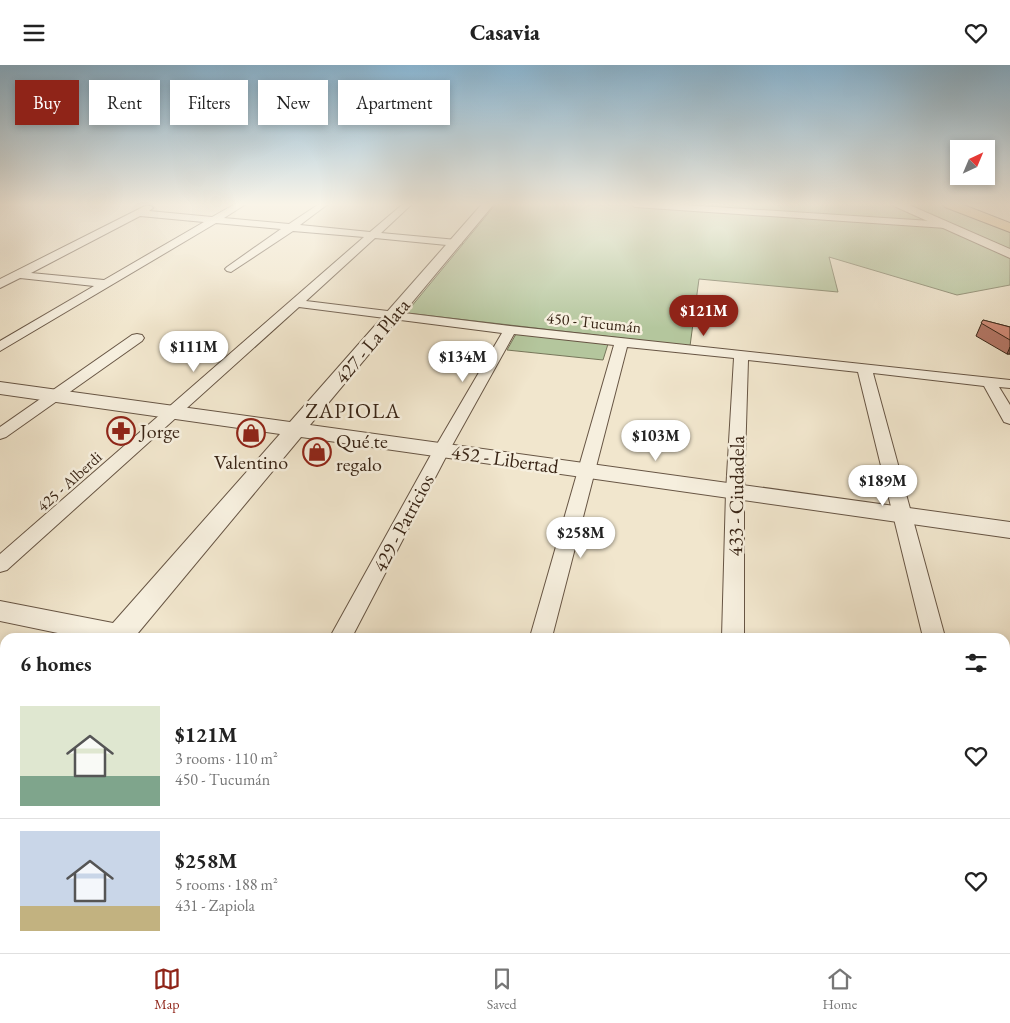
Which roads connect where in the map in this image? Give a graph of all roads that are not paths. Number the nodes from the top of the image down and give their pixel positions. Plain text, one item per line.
1 (76, 245) edge
2 (171, 245) edge
3 (264, 245) edge
4 (359, 245) edge
5 (455, 245) edge
6 (991, 245) edge
7 (1010, 254) edge
8 (231, 269) dead end
9 (20, 275) junction
10 (0, 284) edge
11 (107, 284) junction
12 (294, 303) junction
13 (394, 315) junction
14 (510, 331) junction
15 (136, 337) dead end
16 (621, 343) junction
17 (0, 347) edge
18 (741, 355) junction
19 (864, 368) junction
20 (989, 382) junction
21 (1010, 384) edge
22 (0, 388) edge
23 (54, 395) junction
24 (173, 411) junction
25 (1010, 419) edge
26 (296, 430) junction
27 (0, 434) edge
28 (441, 451) junction
29 (587, 471) junction
30 (736, 492) junction
31 (903, 515) junction
32 (1010, 531) edge
33 (0, 565) edge
34 (0, 611) edge
35 (102, 633) edge
36 (124, 633) edge
37 (343, 633) edge
38 (542, 633) edge
39 (733, 633) edge
40 (933, 633) edge

1 - 9 street
2 - 11 street
3 - 8 street
4 - 12 street, 425 - Alberdi
5 - 13 street, 427 - La Plata
6 - 7 street
9 - 10 street
9 - 11 street
11 - 17 street
12 - 13 street, 450 - Tucumán
12 - 24 street, 425 - Alberdi
13 - 14 street, 450 - Tucumán
13 - 26 street, 427 - La Plata
14 - 16 street, 450 - Tucumán
14 - 28 street, 429 - Patricios
15 - 23 street
16 - 18 street, 450 - Tucumán
16 - 29 street
18 - 19 street, 450 - Tucumán
18 - 30 street, 433 - Ciudadela
19 - 20 street, 450 - Tucumán
19 - 31 street
20 - 21 street, 450 - Tucumán
20 - 25 street
22 - 23 street, 452 - Libertad
23 - 24 street, 452 - Libertad
23 - 27 street
24 - 26 street, 452 - Libertad
24 - 33 street, 425 - Alberdi
26 - 28 street, 452 - Libertad
26 - 36 street, 427 - La Plata
28 - 29 street, 452 - Libertad
28 - 37 street, 429 - Patricios
29 - 30 street, 452 - Libertad
29 - 38 street
30 - 31 street, 452 - Libertad
30 - 39 street, 433 - Ciudadela
31 - 32 street, 452 - Libertad
31 - 40 street
34 - 35 street

